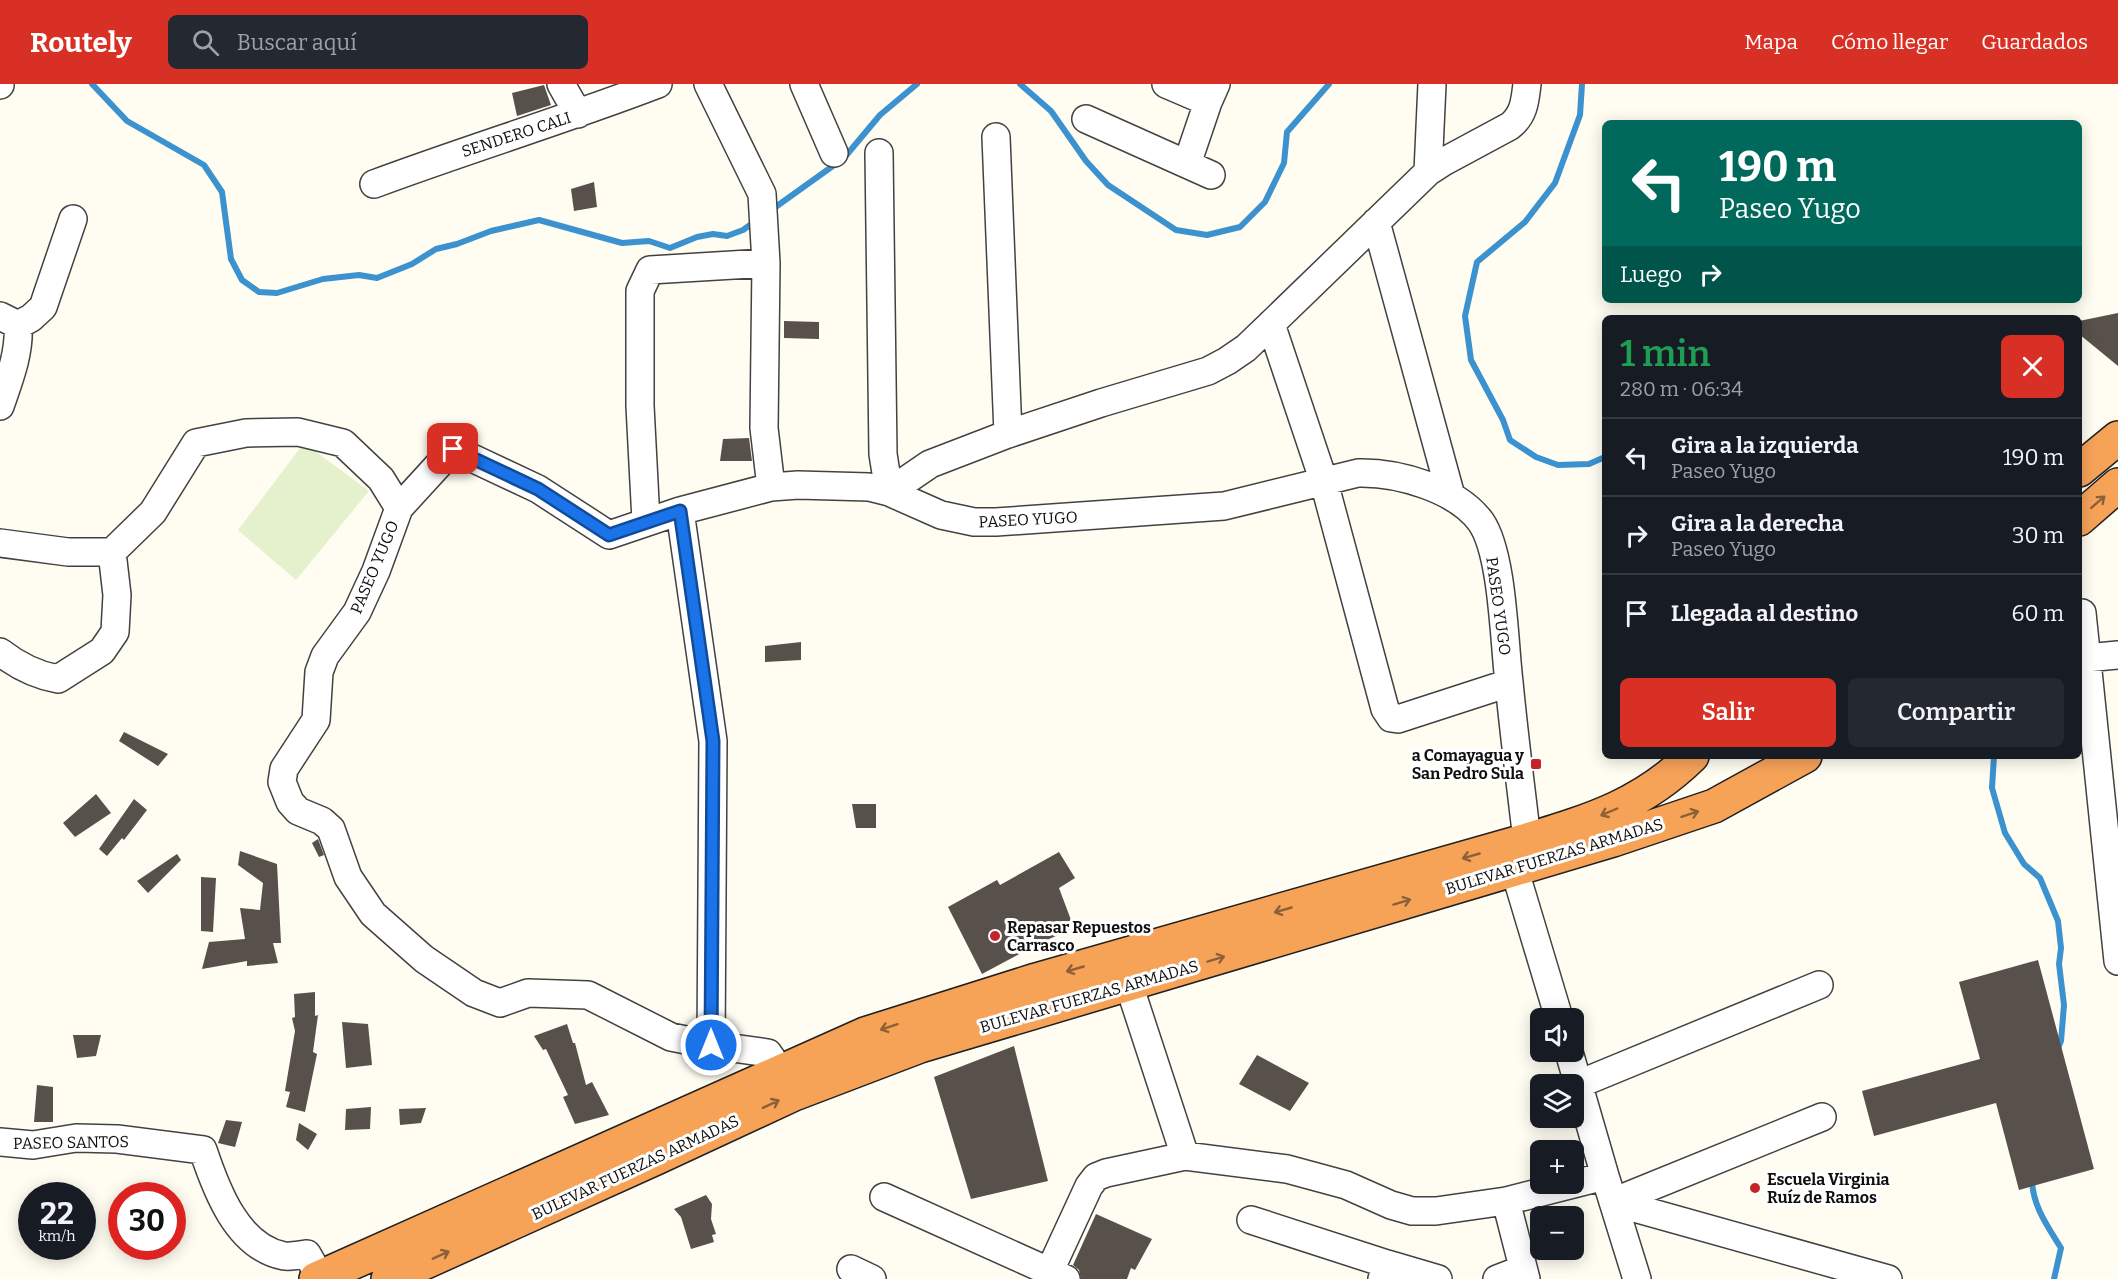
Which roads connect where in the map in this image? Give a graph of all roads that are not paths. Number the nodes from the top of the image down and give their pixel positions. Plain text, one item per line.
1 (561, 84) edge
2 (658, 84) edge
3 (708, 84) edge
4 (804, 84) edge
5 (1166, 84) edge
6 (1432, 84) edge
7 (1527, 84) edge
8 (1212, 93) edge
9 (578, 114) junction
10 (1086, 119) dead end
11 (996, 137) dead end
12 (834, 153) dead end
13 (879, 153) dead end
14 (1187, 164) junction
15 (1428, 172) junction
16 (1211, 175) dead end
17 (374, 184) dead end
18 (73, 219) dead end
19 (1376, 222) junction
20 (766, 263) junction
21 (9, 321) edge
22 (1271, 324) junction
23 (0, 406) edge
24 (1008, 434) junction
25 (2118, 438) edge
26 (2082, 468) edge
27 (1324, 482) junction
28 (2118, 485) edge
29 (771, 487) junction
30 (889, 492) junction
31 (1451, 496) junction
32 (399, 508) junction
33 (680, 511) junction
34 (2082, 516) edge
35 (646, 521) junction
36 (0, 543) edge
37 (112, 552) junction
38 (2082, 613) dead end
39 (0, 652) edge
40 (2118, 655) edge
41 (2086, 658) junction
42 (1509, 683) junction
43 (1689, 759) edge
44 (1800, 759) edge
45 (1520, 854) junction
46 (2114, 884) edge
47 (2118, 961) edge
48 (1129, 985) junction
49 (1819, 985) dead end
50 (1557, 1008) edge
51 (711, 1045) junction
52 (781, 1072) junction
53 (1584, 1082) edge
54 (1584, 1102) edge
55 (1822, 1117) dead end
56 (0, 1142) edge
57 (1185, 1156) junction
58 (1605, 1176) junction
59 (884, 1197) dead end
60 (1506, 1201) junction
61 (1613, 1202) junction
62 (1251, 1220) dead end
63 (1384, 1271) edge
64 (1525, 1274) edge
65 (1054, 1276) edge
66 (318, 1278) edge
67 (388, 1279) edge
68 (1438, 1279) edge
69 (1497, 1279) edge
70 (1637, 1279) edge
71 (1888, 1279) edge

1 - 9 street
2 - 9 street, SENDERO CALI
3 - 20 street
4 - 12 street
5 - 8 street
6 - 15 street
7 - 15 street
8 - 14 street
9 - 17 street, SENDERO CALI
10 - 14 street
11 - 24 street
13 - 30 street
14 - 16 street
15 - 19 street
18 - 21 street
19 - 22 street
19 - 31 street
20 - 29 street
20 - 35 street
21 - 23 street
22 - 24 street
22 - 27 street
24 - 30 street
25 - 26 highway
27 - 30 street, PASEO YUGO
27 - 31 street, PASEO YUGO
27 - 42 street
34 -> 28 highway
29 - 30 street, PASEO YUGO
29 - 33 street, PASEO YUGO
31 - 42 street, PASEO YUGO
32 - 35 street, PASEO YUGO
32 - 37 street
32 - 51 street, PASEO YUGO
33 - 35 street, PASEO YUGO
33 - 51 street
36 - 37 street
37 - 39 street
38 - 41 street
40 - 41 street
41 - 46 street
42 - 45 street, PASEO YUGO
43 -> 45 highway, BULEVAR FUERZAS ARMADAS
45 -> 44 highway, BULEVAR FUERZAS ARMADAS
48 -> 45 highway, BULEVAR FUERZAS ARMADAS
45 - 50 street, PASEO YUGO
45 -> 52 highway, BULEVAR FUERZAS ARMADAS
46 - 47 street
48 - 57 street
67 -> 48 highway, BULEVAR FUERZAS ARMADAS
49 - 53 street
51 - 52 street, PASEO YUGO
52 - 66 highway, BULEVAR FUERZAS ARMADAS
54 - 58 street
55 - 61 street
56 - 66 street, PASEO SANTOS
57 - 60 street
57 - 65 street
58 - 60 street
58 - 61 street
59 - 65 street
60 - 64 street
61 - 70 street
61 - 71 street
62 - 63 street
63 - 68 street
64 - 69 street

